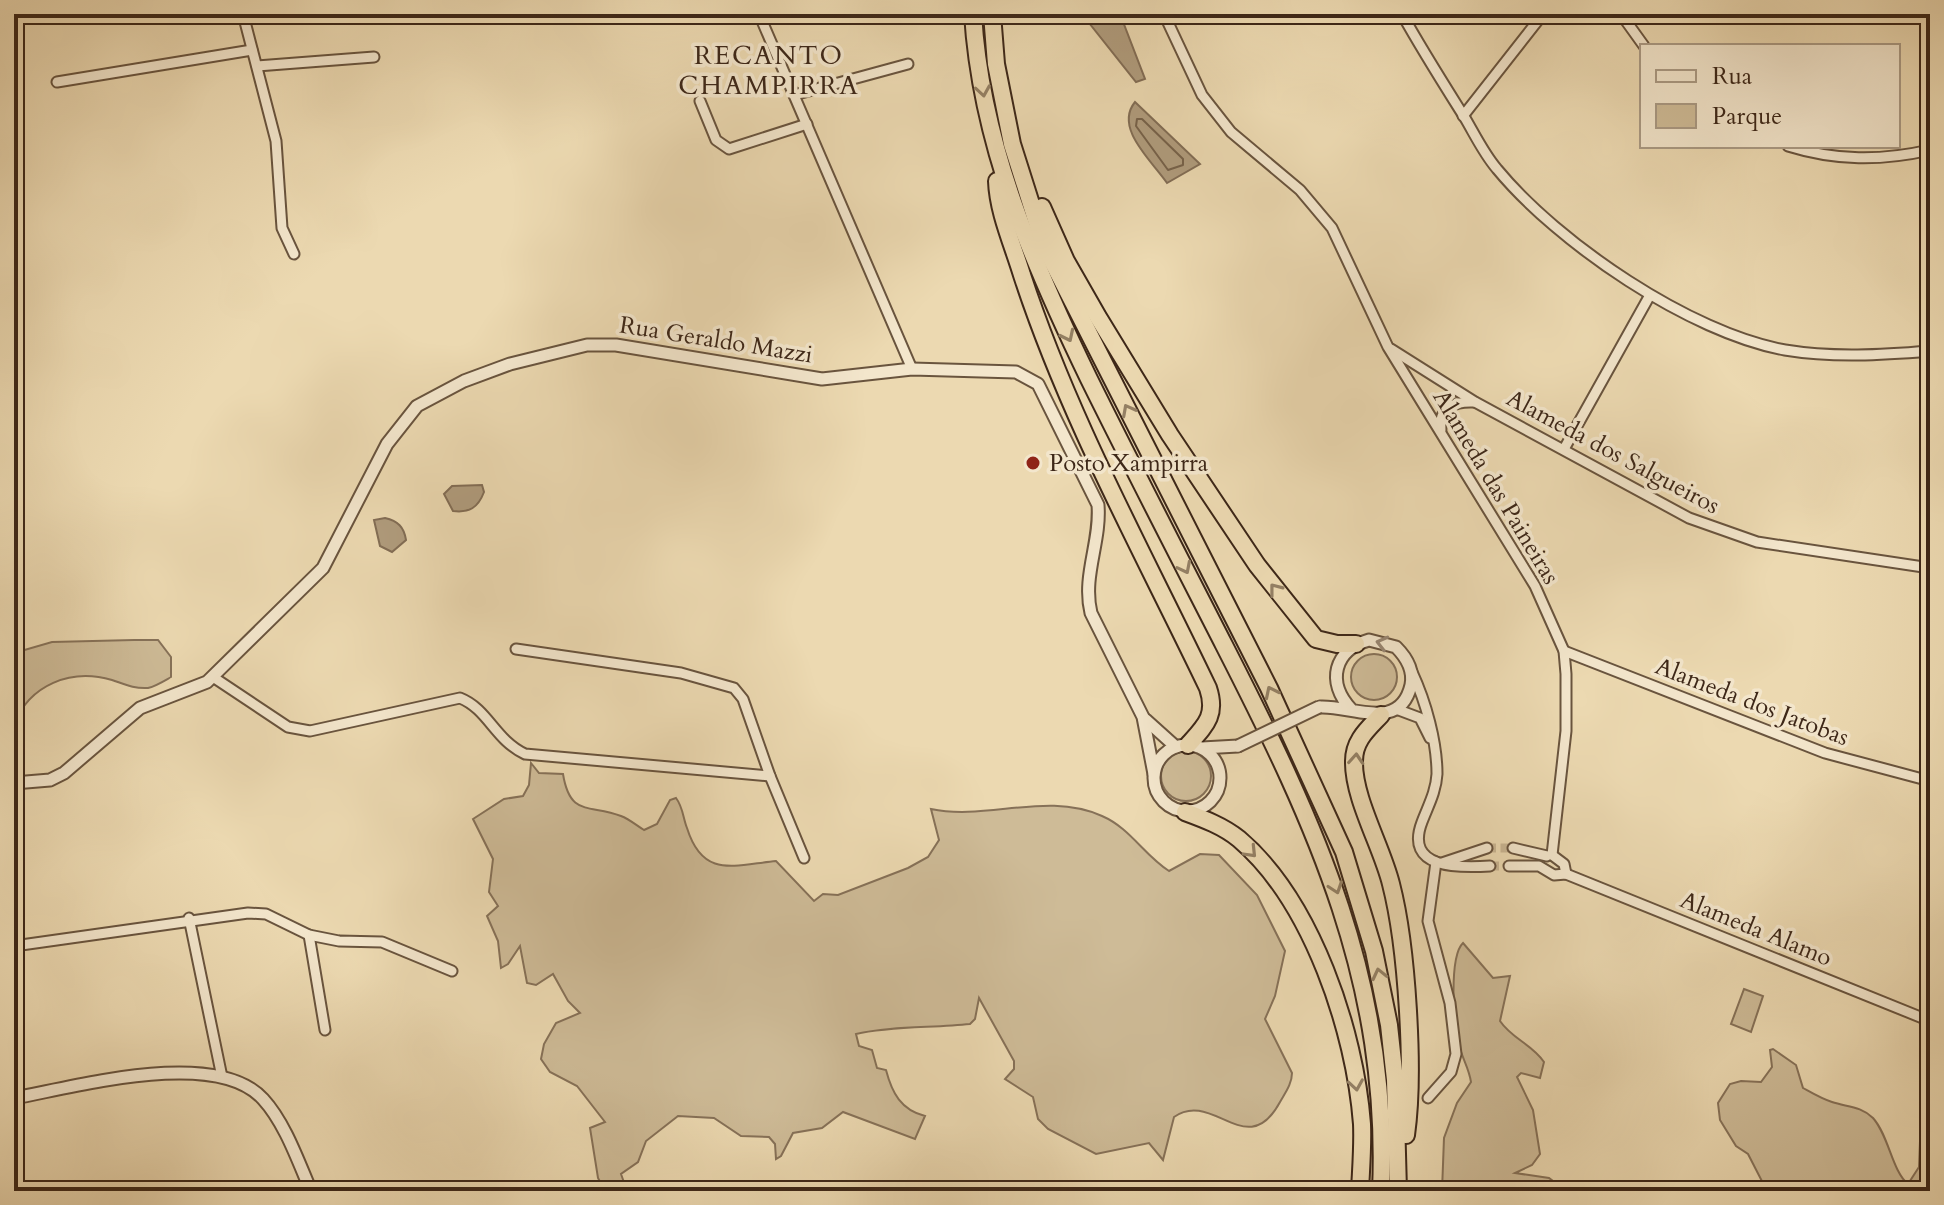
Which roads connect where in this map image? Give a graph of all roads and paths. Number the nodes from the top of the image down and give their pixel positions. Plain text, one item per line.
1 (243, 14) edge
2 (759, 14) edge
3 (973, 14) edge
4 (992, 14) edge
5 (1164, 14) edge
6 (1402, 14) edge
7 (1543, 14) edge
8 (1621, 14) edge
9 (1643, 44) edge
10 (252, 50) junction
11 (374, 57) dead end
12 (908, 64) dead end
13 (257, 66) junction
14 (57, 82) dead end
15 (794, 95) junction
16 (700, 101) dead end
17 (1463, 116) junction
18 (807, 124) junction
19 (1012, 144) junction
20 (1796, 148) edge
21 (1930, 150) edge
22 (997, 155) junction
23 (294, 254) dead end
24 (1650, 295) junction
25 (1388, 347) junction
26 (1930, 351) edge
27 (912, 369) junction
28 (1475, 402) junction
29 (1442, 438) junction
30 (1564, 449) junction
31 (1930, 568) edge
32 (1356, 644) junction
33 (516, 649) dead end
34 (1564, 651) junction
35 (1411, 669) junction
36 (213, 677) junction
37 (1335, 682) junction
38 (1320, 707) junction
39 (1351, 709) junction
40 (1388, 712) junction
41 (1143, 717) junction
42 (1432, 742) junction
43 (1189, 747) junction
44 (1236, 747) junction
45 (1154, 774) junction
46 (770, 776) junction
47 (1221, 779) junction
48 (1930, 781) edge
49 (14, 783) edge
50 (1185, 812) junction
51 (1487, 848) tunnel mouth
52 (1513, 848) tunnel mouth
53 (1550, 856) junction
54 (804, 858) dead end
55 (1439, 863) junction
56 (1490, 866) tunnel mouth
57 (1509, 866) tunnel mouth
58 (1539, 866) junction
59 (1566, 874) junction
60 (189, 918) junction
61 (309, 935) junction
62 (14, 946) edge
63 (452, 971) dead end
64 (1930, 1021) edge
65 (325, 1030) dead end
66 (222, 1077) junction
67 (14, 1098) edge
68 (1428, 1098) dead end
69 (1399, 1186) edge
70 (311, 1191) edge
71 (1360, 1191) edge
72 (1381, 1191) edge

1 - 10 street
2 - 15 street
3 -> 22 highway
4 - 19 highway
5 - 25 street, Alameda das Paineiras
6 - 17 street
7 - 17 street
8 - 9 street
10 - 13 street
10 - 14 street
11 - 13 street
12 - 15 street
13 - 23 street
15 - 18 street
16 - 18 street
17 - 24 street
18 - 27 street
32 -> 19 highway
69 -> 19 highway
20 - 21 street
22 - 43 highway
22 -> 72 highway
24 - 26 street
24 - 30 street
25 - 28 street, Alameda dos Salgueiros
25 - 29 street, Alameda das Paineiras
27 - 36 street, Rua Geraldo Mazzi
27 - 41 street, Rua Geraldo Mazzi
28 - 29 street
28 - 30 street, Alameda dos Salgueiros
29 - 34 street, Alameda das Paineiras
30 - 31 street, Alameda dos Salgueiros
35 -> 32 street
32 - 37 street
33 - 46 street
34 - 48 street, Alameda dos Jatobas
34 - 53 street
35 - 40 street
35 - 42 street
36 - 46 street
36 - 49 street, Rua Geraldo Mazzi
37 - 38 street
37 - 39 street
38 - 39 street
38 - 44 street, bridge
39 - 40 street
40 - 42 street
69 -> 40 highway
41 - 43 street
41 - 45 street
42 - 55 street
43 - 44 street
43 - 45 street
43 - 47 street
44 - 47 street
45 - 50 street
46 - 54 street
47 - 50 street
50 -> 71 highway
51 - 55 street
52 - 53 street
53 - 58 street
53 - 59 street
55 - 56 street
55 - 68 street
57 - 58 street, Alameda Alamo
58 - 59 street, Alameda Alamo
59 - 64 street, Alameda Alamo
60 - 61 street
60 - 62 street
60 - 66 street
61 - 63 street
61 - 65 street
66 - 67 street
66 - 70 street

